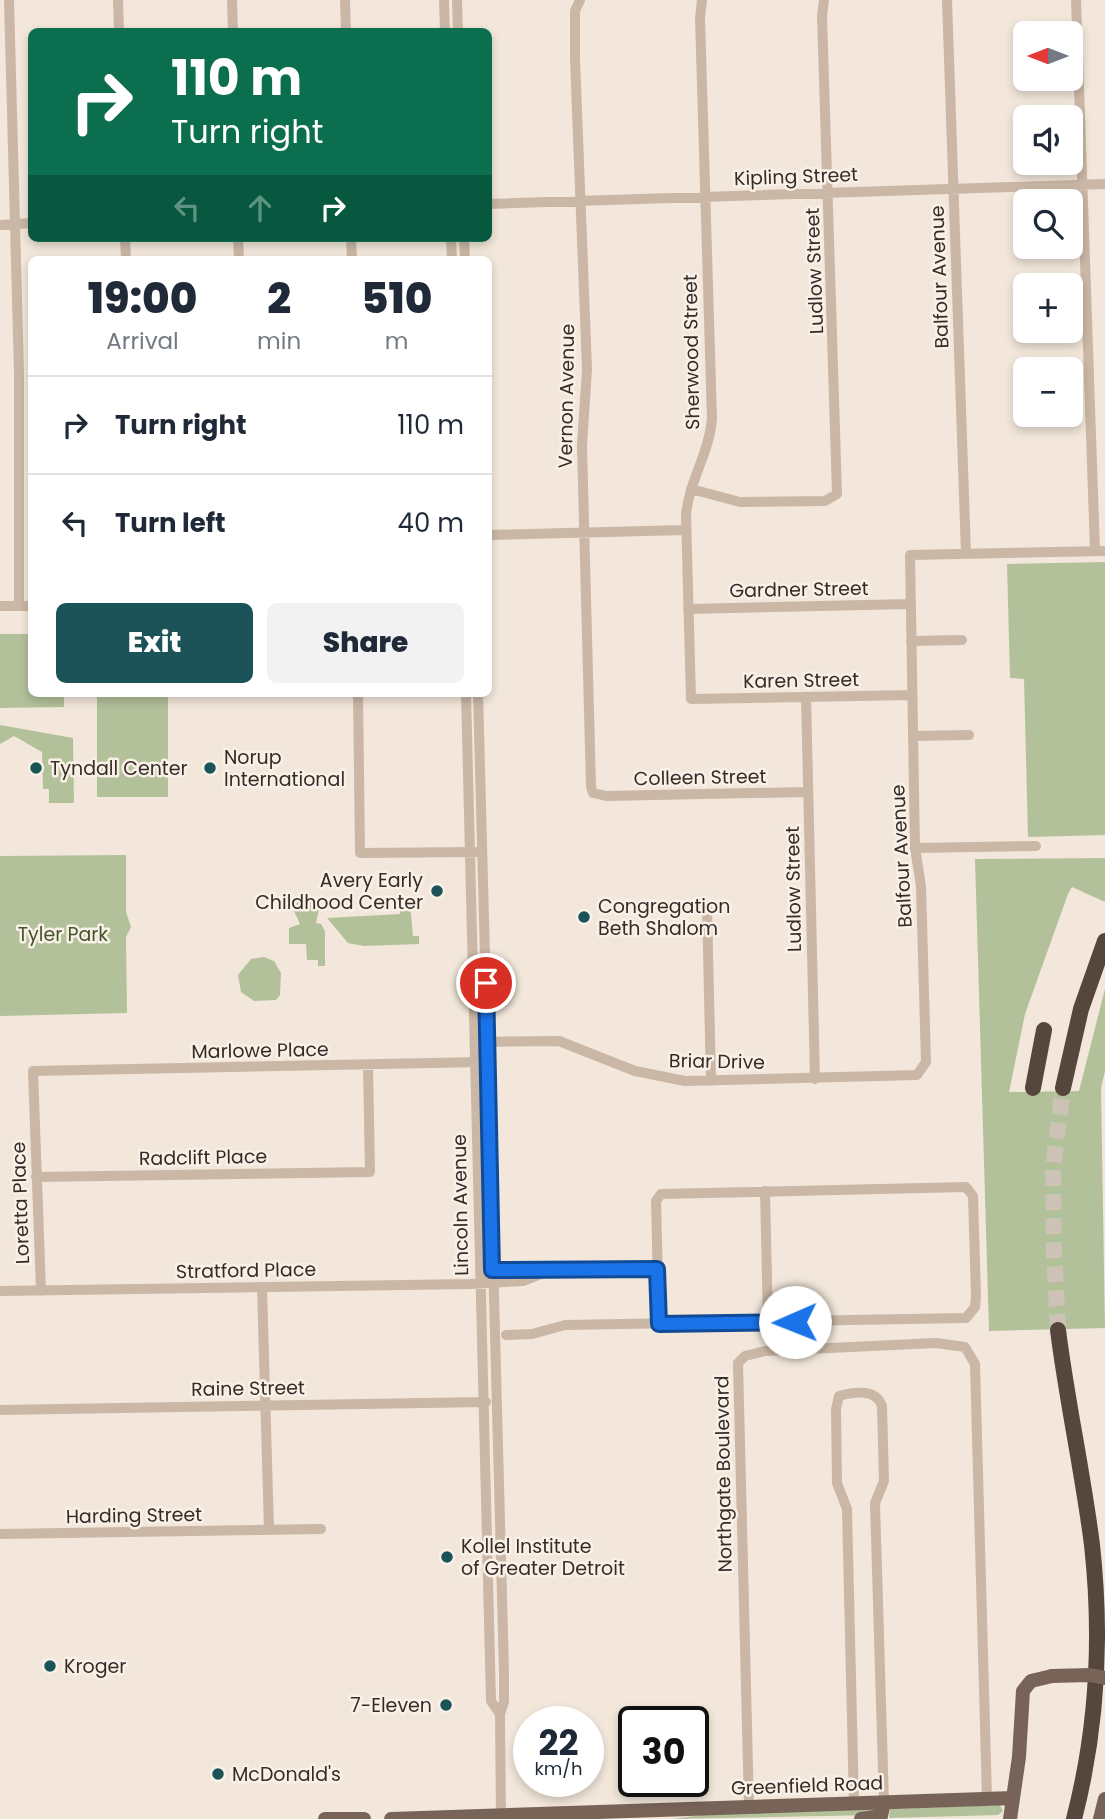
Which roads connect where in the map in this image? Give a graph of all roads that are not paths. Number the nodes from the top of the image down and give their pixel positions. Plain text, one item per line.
1 (9, 0) edge
2 (118, 0) edge
3 (232, 0) edge
4 (345, 0) edge
5 (444, 0) edge
6 (457, 0) edge
7 (580, 0) edge
8 (702, 0) edge
9 (824, 0) edge
10 (947, 0) edge
11 (1076, 0) edge
12 (119, 28) edge
13 (233, 28) edge
14 (346, 28) edge
15 (445, 28) edge
16 (458, 28) edge
17 (1105, 184) edge
18 (1082, 185) junction
19 (953, 189) junction
20 (829, 193) junction
21 (704, 197) junction
22 (580, 201) junction
23 (492, 204) edge
24 (28, 223) edge
25 (15, 224) junction
26 (0, 225) edge
27 (691, 489) junction
28 (686, 530) junction
29 (584, 533) junction
30 (492, 535) edge
31 (1100, 551) edge
32 (966, 554) junction
33 (911, 604) junction
34 (0, 606) edge
35 (19, 606) junction
36 (28, 606) edge
37 (688, 608) junction
38 (962, 640) dead end
39 (911, 641) junction
40 (912, 695) junction
41 (358, 697) edge
42 (466, 697) edge
43 (478, 697) edge
44 (806, 697) junction
45 (691, 699) joint
46 (970, 735) dead end
47 (913, 736) junction
48 (808, 792) junction
49 (593, 793) joint
50 (1036, 846) dead end
51 (915, 848) junction
52 (470, 852) junction
53 (483, 852) junction
54 (472, 904) junction
55 (484, 904) junction
56 (707, 908) dead end
57 (1105, 941) edge
58 (474, 983) junction
59 (486, 983) junction
60 (474, 1002) junction
61 (487, 1002) junction
62 (1044, 1030) dead end
63 (475, 1042) junction
64 (488, 1042) junction
65 (475, 1062) junction
66 (488, 1062) junction
67 (368, 1065) junction
68 (33, 1071) joint
69 (921, 1071) joint
70 (815, 1079) junction
71 (711, 1081) junction
72 (1032, 1088) dead end
73 (1063, 1088) tunnel mouth
74 (36, 1177) junction
75 (765, 1191) junction
76 (657, 1269) junction
77 (493, 1276) junction
78 (480, 1282) junction
79 (262, 1287) junction
80 (0, 1291) edge
81 (41, 1291) junction
82 (768, 1323) junction
83 (659, 1324) junction
84 (1058, 1330) tunnel mouth
85 (506, 1335) dead end
86 (496, 1401) junction
87 (482, 1402) junction
88 (265, 1406) junction
89 (0, 1410) edge
90 (321, 1529) dead end
91 (269, 1530) junction
92 (0, 1534) edge
93 (1105, 1678) edge
94 (499, 1714) junction
95 (1013, 1798) junction
96 (987, 1799) junction
97 (1105, 1799) edge
98 (884, 1803) junction
99 (855, 1804) junction
100 (750, 1807) junction
101 (696, 1809) junction
102 (501, 1817) edge
103 (1105, 1818) edge
104 (325, 1819) edge
105 (364, 1819) edge
106 (391, 1819) edge
107 (432, 1819) edge
108 (663, 1819) edge
109 (861, 1819) edge
110 (1010, 1819) edge
111 (1074, 1819) edge
112 (1100, 1819) edge

1 - 25 street
2 - 12 street
3 - 13 street
4 - 14 street
5 - 15 street
6 - 16 street
7 - 22 street, Vernon Avenue
8 - 21 street, Sherwood Street
9 - 20 street, Ludlow Street
10 - 19 street, Balfour Avenue
11 - 18 street
17 - 18 street, Kipling Street
18 - 19 street, Kipling Street
18 - 31 street
19 - 20 street, Kipling Street
19 - 32 street, Balfour Avenue
20 - 21 street, Kipling Street
20 - 27 street, Ludlow Street
21 - 22 street, Kipling Street
21 - 27 street, Sherwood Street
22 - 23 street, Kipling Street
22 - 29 street, Vernon Avenue
24 - 25 street
25 - 26 street
25 - 35 street
27 - 28 street, Sherwood Street
28 - 29 street
28 - 37 street, Sherwood Street
29 - 30 street
29 - 49 street, Vernon Avenue
31 - 32 street
32 - 33 street, Balfour Avenue
33 - 37 street, Gardner Street
33 - 39 street, Balfour Avenue
34 - 35 street
35 - 36 street
37 - 45 street, Sherwood Street
38 - 39 street
39 - 40 street, Balfour Avenue
40 - 44 street, Karen Street
40 - 47 street, Balfour Avenue
41 - 52 street
42 - 52 street, Lincoln Avenue
43 - 53 street, Lincoln Avenue
44 - 45 street, Karen Street
44 - 48 street, Ludlow Street
46 - 47 street
47 - 51 street, Balfour Avenue
48 - 49 street, Colleen Street
48 - 70 street, Ludlow Street
50 - 51 street
51 - 69 street, Balfour Avenue
52 - 53 street
52 - 54 street, Lincoln Avenue
53 - 55 street, Lincoln Avenue
54 - 55 street
54 - 58 street, Lincoln Avenue
55 - 59 street, Lincoln Avenue
56 - 71 street
57 - 73 highway
58 - 59 street
58 - 60 street, Lincoln Avenue
59 - 61 street, Lincoln Avenue
60 - 61 street
60 - 63 street, Lincoln Avenue
61 - 64 street, Lincoln Avenue
62 - 72 highway
63 - 64 street, Briar Drive
63 - 65 street, Lincoln Avenue
64 - 66 street, Lincoln Avenue
64 - 71 street, Briar Drive
65 - 66 street, Marlowe Place
65 - 67 street, Marlowe Place
65 - 78 street, Lincoln Avenue
66 - 77 street, Lincoln Avenue
67 - 68 street, Marlowe Place
67 - 74 street, Radclift Place
68 - 74 street, Loretta Place
69 - 70 street, Briar Drive
70 - 71 street, Briar Drive
74 - 81 street, Loretta Place
75 - 76 street
75 - 82 street
75 - 82 street
76 - 77 street, Stratford Place
76 - 83 street
77 - 78 street, Stratford Place
77 - 86 street, Lincoln Avenue
78 - 79 street, Stratford Place
78 - 87 street, Lincoln Avenue
79 - 81 street, Stratford Place
79 - 88 street
80 - 81 street, Stratford Place
82 - 83 street
83 - 85 street
84 - 111 highway
86 - 87 street, Raine Street
86 - 94 street, Lincoln Avenue
87 - 88 street, Raine Street
87 - 94 street, Lincoln Avenue
88 - 89 street, Raine Street
88 - 91 street
90 - 91 street, Harding Street
91 - 92 street, Harding Street
93 - 95 main road, bridge
94 - 102 street, Lincoln Avenue
95 - 96 main road, Greenfield Road
95 - 110 main road
96 - 98 main road, Greenfield Road
96 - 100 street, Northgate Boulevard
97 - 112 main road
98 - 99 main road, Greenfield Road
98 - 99 street
98 - 109 main road
99 - 100 main road, Greenfield Road
100 - 101 main road, Greenfield Road
101 - 102 main road, Greenfield Road
101 - 108 main road
102 - 107 main road, Greenfield Road
103 - 112 main road
104 - 105 main road
106 - 107 main road, Greenfield Road

